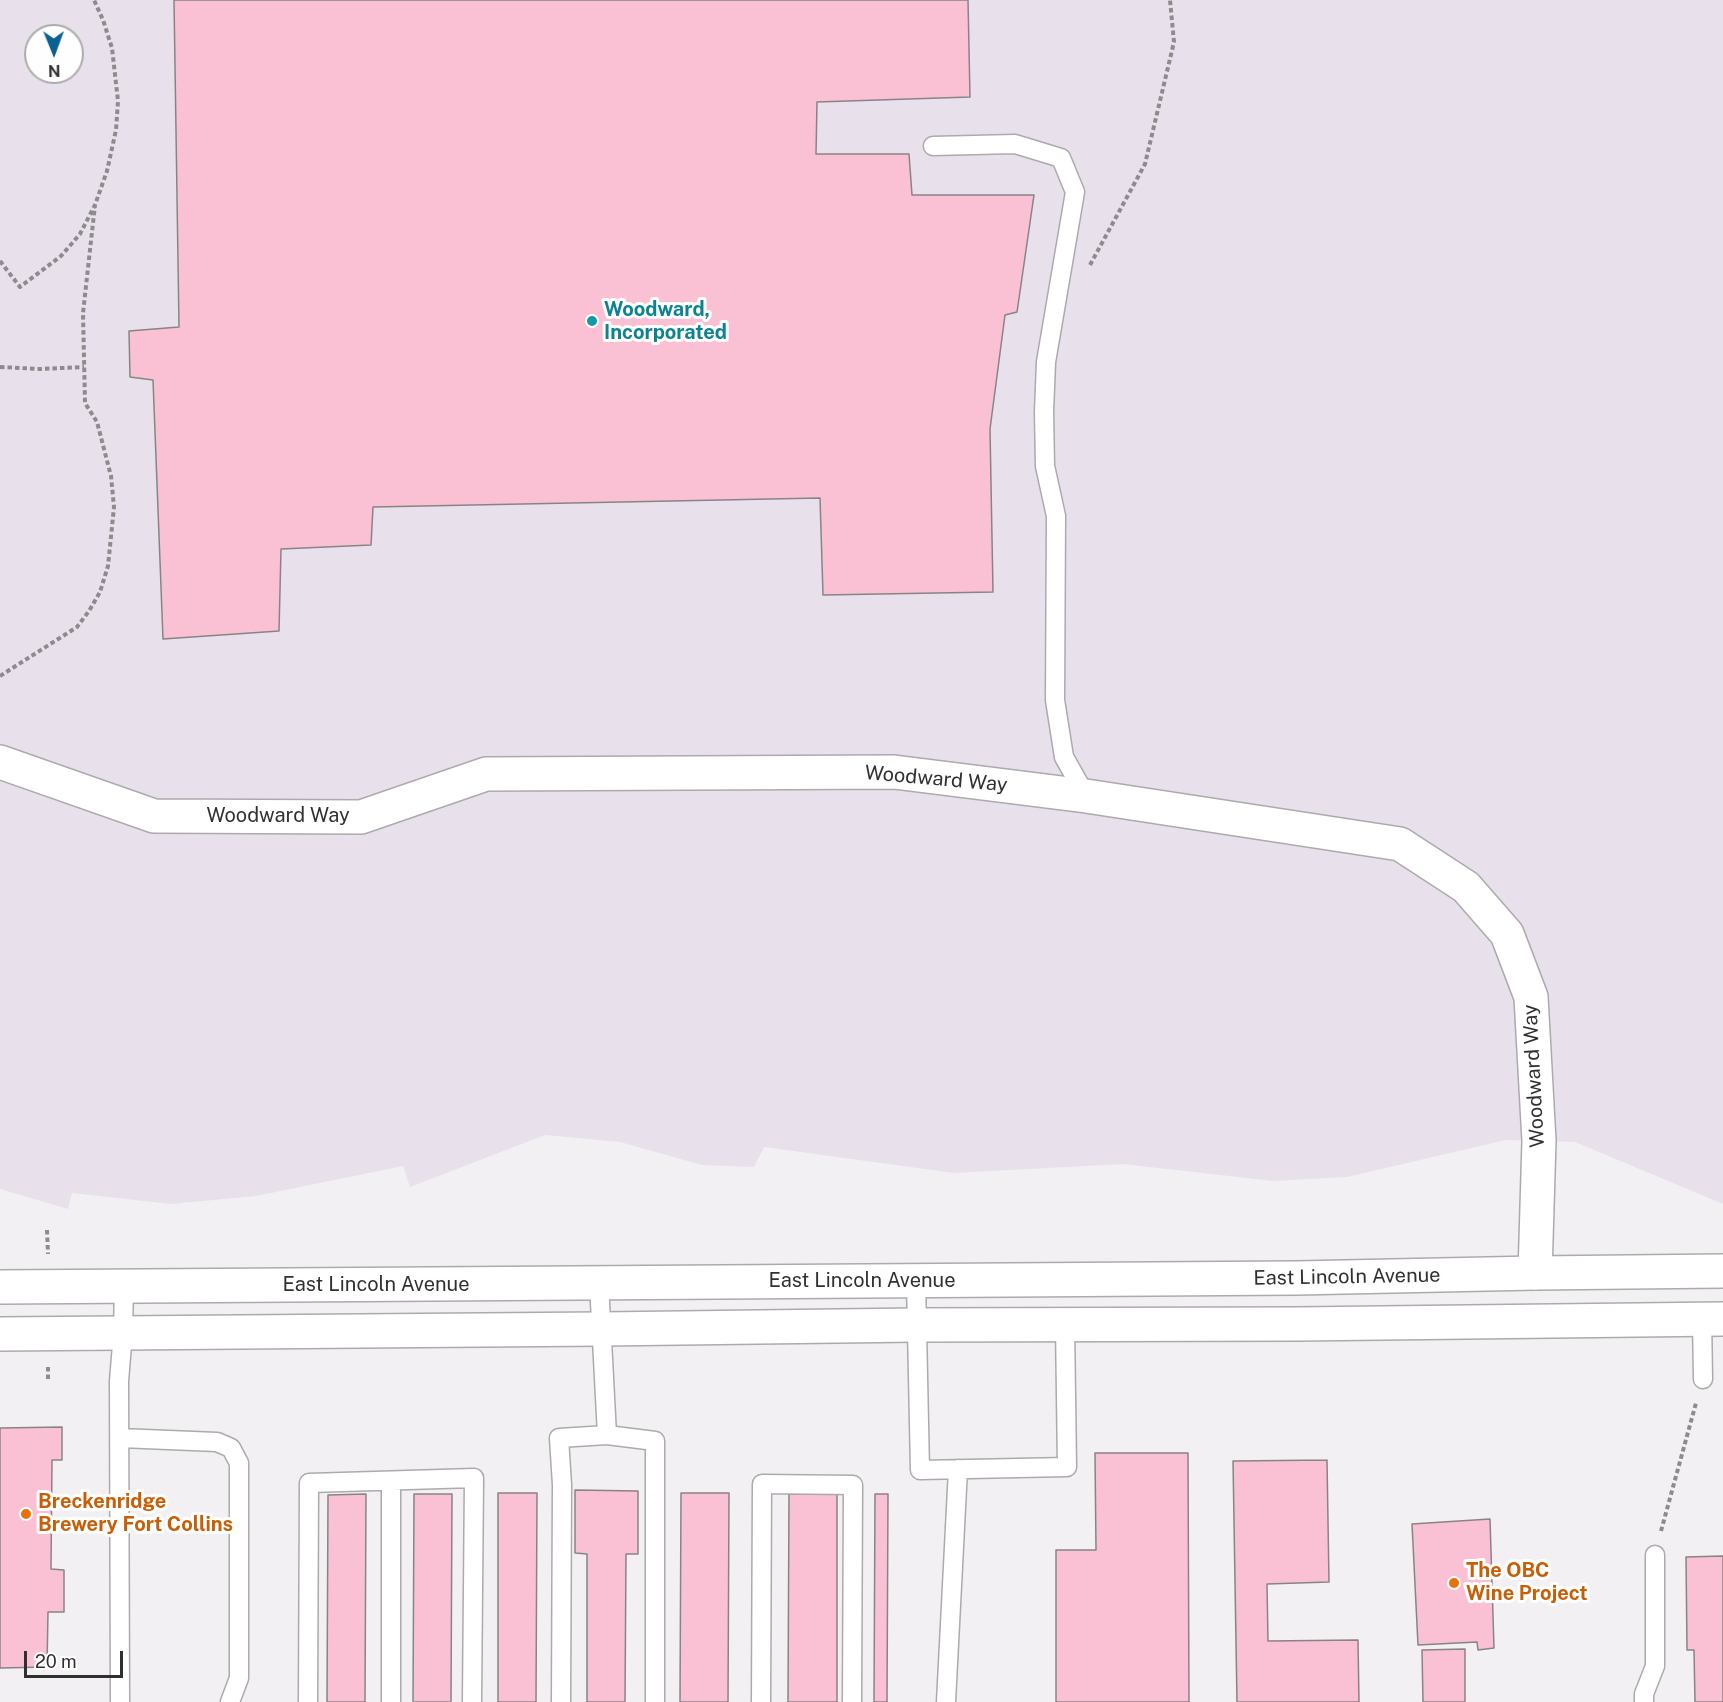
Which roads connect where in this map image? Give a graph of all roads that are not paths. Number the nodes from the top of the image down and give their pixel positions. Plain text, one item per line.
1 (933, 146) dead end
2 (0, 762) edge
3 (1086, 796) junction
4 (1723, 1271) edge
5 (1535, 1273) junction
6 (916, 1282) junction
7 (599, 1283) junction
8 (124, 1286) junction
9 (0, 1287) edge
10 (1712, 1319) edge
11 (917, 1324) junction
12 (1065, 1325) junction
13 (602, 1329) junction
14 (123, 1333) junction
15 (0, 1334) edge
16 (1703, 1379) road end
17 (607, 1435) junction
18 (120, 1438) junction
19 (958, 1469) junction
20 (391, 1481) junction
21 (1655, 1555) road end
22 (120, 1702) edge
23 (230, 1702) edge
24 (308, 1702) edge
25 (391, 1702) edge
26 (472, 1702) edge
27 (561, 1702) edge
28 (656, 1702) edge
29 (761, 1702) edge
30 (852, 1702) edge
31 (946, 1702) edge
32 (1644, 1702) edge

1 - 3 lane
2 - 3 street, Woodward Way
3 - 5 street, Woodward Way
4 - 5 street, East Lincoln Avenue
5 - 6 street, East Lincoln Avenue
6 - 7 street, East Lincoln Avenue
6 - 11 lane
7 - 8 street, East Lincoln Avenue
7 - 13 lane
8 - 9 street, East Lincoln Avenue
8 - 14 lane
10 - 12 street
10 - 16 lane
11 - 12 street
11 - 13 street
11 - 19 lane
12 - 19 lane
13 - 14 street
13 - 17 lane
14 - 15 street
14 - 18 lane
17 - 27 lane
17 - 28 lane
18 - 22 lane
18 - 23 lane
19 - 31 lane
20 - 24 lane
20 - 25 lane
20 - 26 lane
21 - 32 lane
29 - 30 lane

